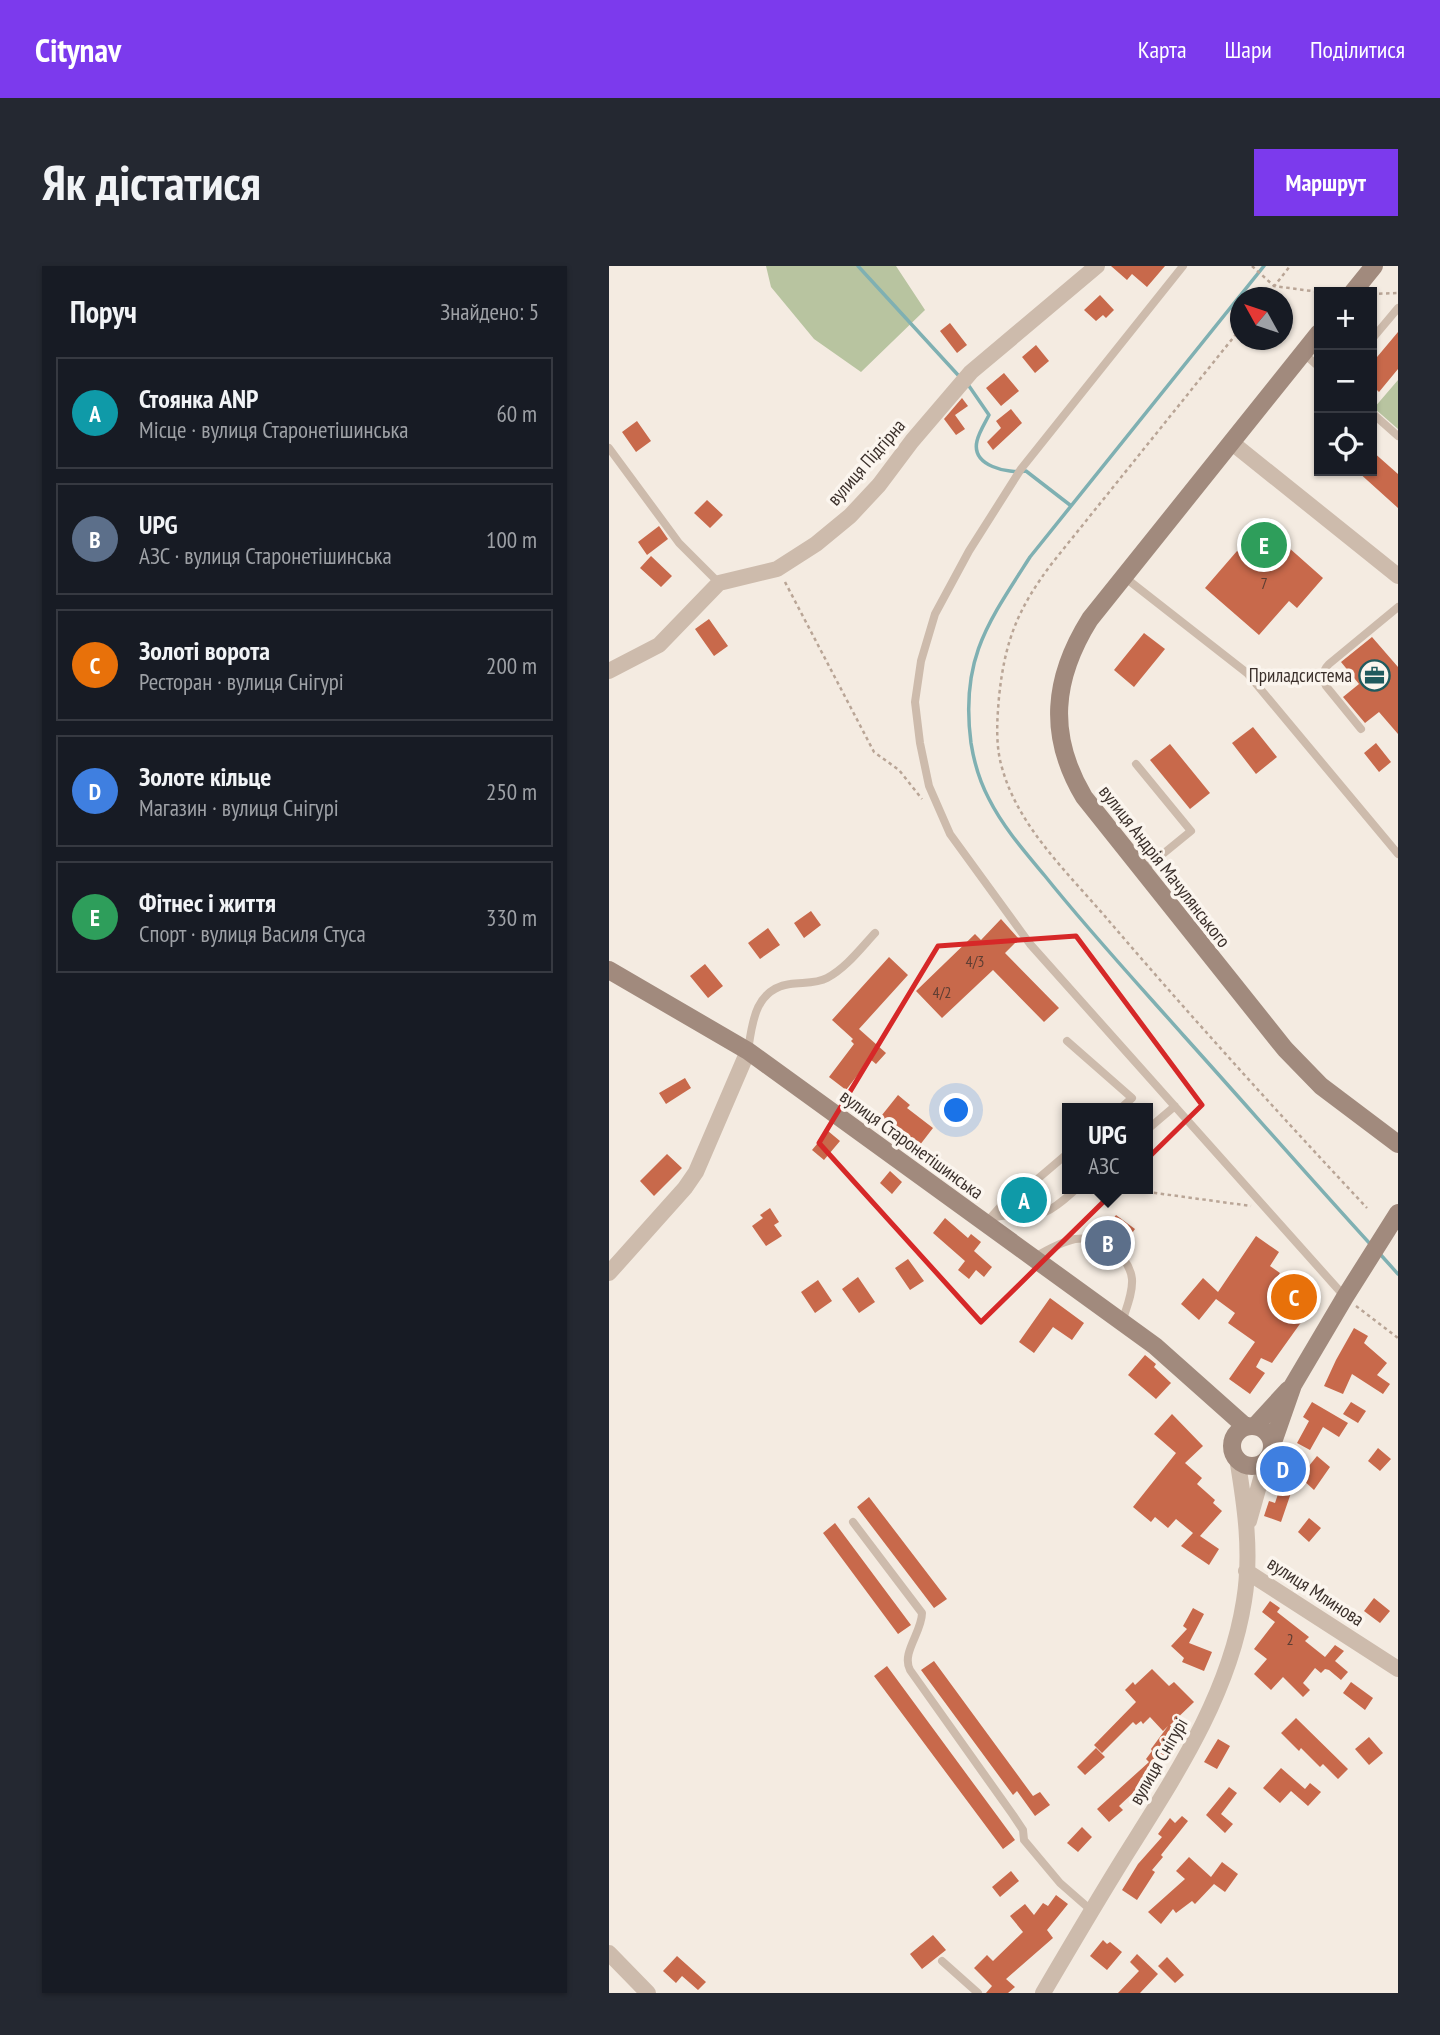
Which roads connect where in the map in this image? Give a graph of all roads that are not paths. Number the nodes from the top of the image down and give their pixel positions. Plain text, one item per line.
1 (1097, 266) edge
2 (1182, 266) edge
3 (1374, 266) edge
4 (1357, 287) edge
5 (1398, 308) edge
6 (1377, 333) edge
7 (1314, 339) edge
8 (1303, 353) junction
9 (1314, 363) edge
10 (1377, 417) edge
11 (1398, 436) edge
12 (1231, 442) junction
13 (609, 448) edge
14 (1123, 576) junction
15 (1398, 576) edge
16 (719, 583) junction
17 (1398, 607) edge
18 (609, 671) edge
19 (1361, 729) dead end
20 (1136, 764) dead end
21 (1398, 854) edge
22 (1142, 871) junction
23 (875, 933) dead end
24 (609, 971) edge
25 (1067, 1041) dead end
26 (748, 1051) junction
27 (1126, 1103) edge
28 (1175, 1106) junction
29 (1153, 1125) edge
30 (1398, 1144) edge
31 (1062, 1158) edge
32 (1069, 1194) edge
33 (1398, 1213) edge
34 (986, 1223) junction
35 (1033, 1257) junction
36 (609, 1273) edge
37 (1345, 1297) junction
38 (1122, 1322) junction
39 (1293, 1385) junction
40 (1216, 1401) junction
41 (1250, 1427) junction
42 (1269, 1453) junction
43 (1235, 1455) junction
44 (853, 1522) dead end
45 (1248, 1527) junction
46 (1246, 1571) junction
47 (1398, 1669) edge
48 (1092, 1911) junction
49 (609, 1953) edge
50 (942, 1961) dead end
51 (648, 1993) edge
52 (978, 1993) edge
53 (1043, 1993) edge

1 - 16 street, вулиця Підгірна
2 - 28 lane
3 - 4 main road
5 - 6 lane
7 - 8 main road, вулиця Андрія Мачулянського
8 - 9 lane
8 - 12 main road, вулиця Андрія Мачулянського
10 - 11 lane
12 - 14 main road, вулиця Андрія Мачулянського
12 - 15 street
13 - 16 lane
14 - 21 lane
14 - 22 main road, вулиця Андрія Мачулянського
16 - 18 street
17 - 19 lane
20 - 22 lane
22 - 30 main road, вулиця Андрія Мачулянського
23 - 26 lane
24 - 26 main road, вулиця Старонетішинська
25 - 27 lane
26 - 34 main road, вулиця Старонетішинська
26 - 36 street
28 - 29 lane
28 - 37 lane
31 - 34 lane
32 - 34 lane
33 - 37 main road, вулиця Снігурі
34 - 35 main road, вулиця Старонетішинська
35 - 38 main road, вулиця Старонетішинська
35 - 38 lane
37 - 39 main road, вулиця Снігурі
38 - 40 main road, вулиця Старонетішинська
39 - 41 main road, вулиця Снігурі
39 - 42 main road, вулиця Снігурі
40 - 41 main road, вулиця Старонетішинська
40 - 43 main road
41 - 42 main road
41 - 43 main road
42 - 43 main road
42 - 45 street, вулиця Снігурі
43 - 45 street, вулиця Снігурі
44 - 48 lane
45 - 46 street, вулиця Снігурі
46 - 47 street, вулиця Млинова
46 - 48 street, вулиця Снігурі
48 - 53 street, вулиця Снігурі
49 - 51 street
50 - 52 lane

